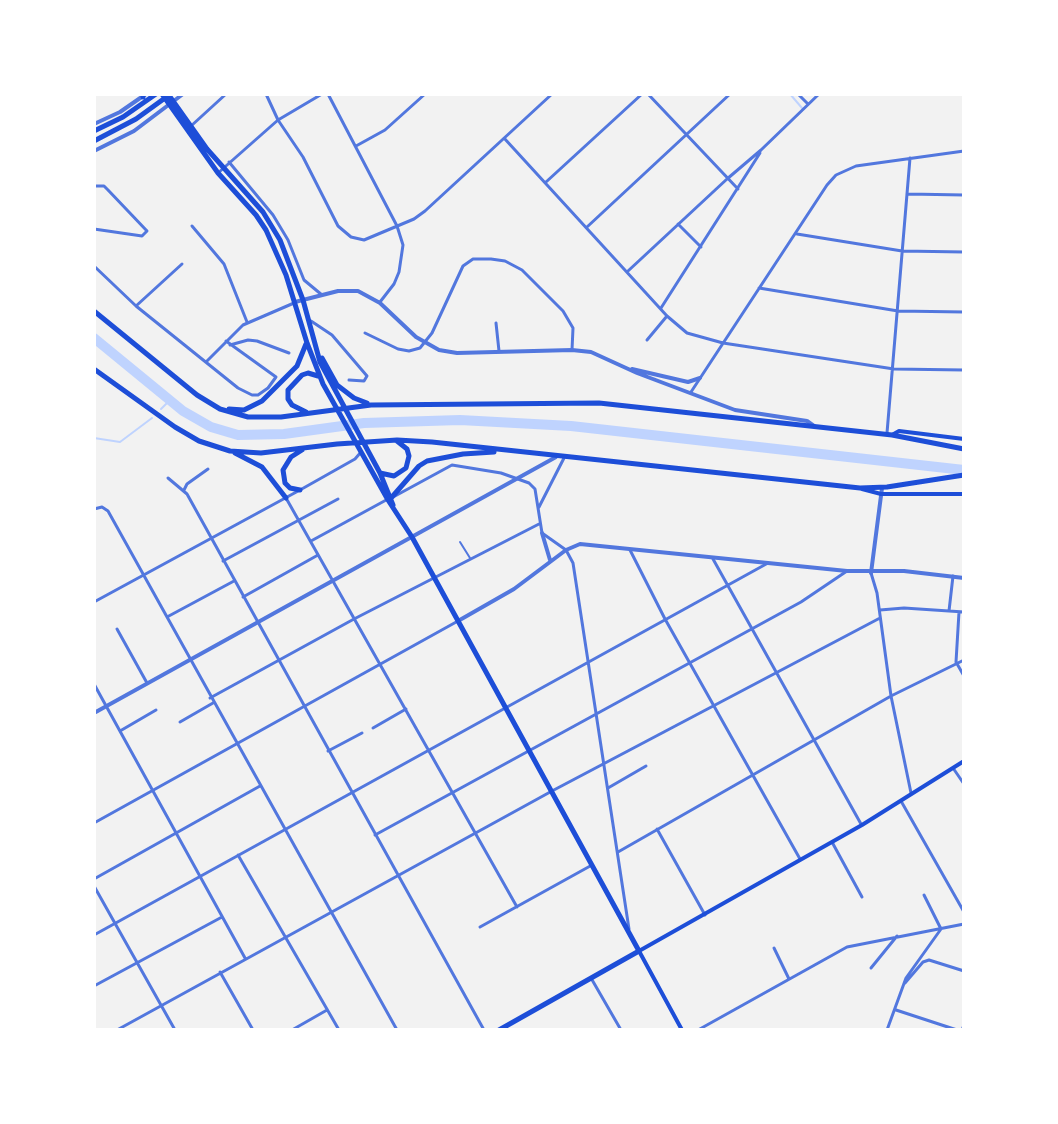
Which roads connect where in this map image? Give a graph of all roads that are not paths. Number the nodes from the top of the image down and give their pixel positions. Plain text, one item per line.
1 (183, 94) edge
2 (226, 94) edge
3 (266, 94) edge
4 (322, 94) edge
5 (328, 94) edge
6 (425, 94) edge
7 (552, 94) edge
8 (642, 94) edge
9 (648, 94) edge
10 (730, 94) edge
11 (798, 94) edge
12 (819, 94) edge
13 (144, 95) edge
14 (165, 95) edge
15 (171, 104) junction
16 (808, 104) junction
17 (278, 120) junction
18 (94, 124) edge
19 (191, 126) junction
20 (94, 131) edge
21 (686, 135) junction
22 (504, 138) junction
23 (94, 141) edge
24 (356, 146) junction
25 (761, 150) junction
26 (94, 151) edge
27 (964, 151) edge
28 (910, 158) junction
29 (229, 162) junction
30 (220, 171) junction
31 (727, 179) junction
32 (546, 182) junction
33 (94, 186) edge
34 (738, 189) junction
35 (908, 194) junction
36 (964, 195) edge
37 (678, 224) junction
38 (192, 226) dead end
39 (397, 226) junction
40 (587, 227) junction
41 (94, 229) edge
42 (795, 234) junction
43 (701, 247) junction
44 (902, 251) junction
45 (964, 252) edge
46 (182, 264) dead end
47 (94, 266) edge
48 (628, 271) junction
49 (759, 288) junction
50 (322, 295) junction
51 (303, 300) junction
52 (295, 302) junction
53 (380, 303) junction
54 (136, 306) junction
55 (661, 308) junction
56 (94, 311) edge
57 (898, 311) junction
58 (964, 312) edge
59 (667, 316) junction
60 (307, 317) junction
61 (247, 322) junction
62 (496, 323) dead end
63 (324, 331) junction
64 (365, 333) dead end
65 (647, 340) dead end
66 (226, 341) junction
67 (311, 343) junction
68 (425, 343) junction
69 (723, 343) junction
70 (230, 345) junction
71 (572, 350) junction
72 (499, 351) junction
73 (289, 353) dead end
74 (206, 362) junction
75 (624, 368) junction
76 (94, 369) edge
77 (894, 369) junction
78 (964, 370) edge
79 (320, 377) junction
80 (700, 378) junction
81 (349, 380) dead end
82 (691, 392) junction
83 (371, 405) junction
84 (220, 409) junction
85 (311, 413) junction
86 (814, 426) junction
87 (890, 435) junction
88 (964, 439) edge
89 (397, 440) junction
90 (308, 447) junction
91 (361, 449) junction
92 (964, 449) edge
93 (230, 451) junction
94 (504, 451) junction
95 (556, 457) junction
96 (564, 458) junction
97 (208, 469) dead end
98 (380, 473) junction
99 (964, 475) edge
100 (168, 478) dead end
101 (517, 479) junction
102 (184, 490) junction
103 (300, 490) junction
104 (883, 490) junction
105 (964, 494) edge
106 (286, 498) junction
107 (338, 499) dead end
108 (391, 501) junction
109 (94, 509) edge
110 (537, 511) junction
111 (298, 520) junction
112 (539, 524) junction
113 (542, 533) junction
114 (412, 537) junction
115 (211, 540) junction
116 (311, 541) junction
117 (460, 542) dead end
118 (566, 550) junction
119 (630, 550) junction
120 (318, 555) junction
121 (471, 559) junction
122 (713, 559) junction
123 (550, 560) junction
124 (223, 561) junction
125 (768, 563) junction
126 (847, 571) junction
127 (871, 573) junction
128 (953, 576) junction
129 (144, 577) junction
130 (434, 578) junction
131 (964, 578) edge
132 (234, 581) junction
133 (333, 581) junction
134 (727, 585) junction
135 (243, 597) junction
136 (94, 602) edge
137 (880, 610) junction
138 (949, 611) junction
139 (962, 612) edge
140 (166, 618) junction
141 (880, 618) junction
142 (354, 619) junction
143 (665, 619) junction
144 (458, 621) junction
145 (257, 622) junction
146 (117, 629) dead end
147 (753, 629) junction
148 (189, 660) junction
149 (964, 660) edge
150 (278, 661) junction
151 (588, 662) junction
152 (956, 662) junction
153 (380, 664) junction
154 (690, 664) junction
155 (776, 672) junction
156 (964, 676) edge
157 (147, 683) junction
158 (94, 684) edge
159 (891, 696) junction
160 (212, 700) junction
161 (713, 705) junction
162 (105, 707) junction
163 (304, 707) junction
164 (506, 708) junction
165 (406, 709) junction
166 (156, 710) dead end
167 (94, 713) edge
168 (597, 715) junction
169 (180, 722) dead end
170 (373, 728) dead end
171 (120, 731) junction
172 (362, 733) dead end
173 (815, 739) junction
174 (236, 744) junction
175 (428, 749) junction
176 (529, 750) junction
177 (328, 751) junction
178 (964, 761) edge
179 (605, 763) junction
180 (646, 766) dead end
181 (953, 768) junction
182 (752, 776) junction
183 (964, 784) edge
184 (260, 786) junction
185 (608, 788) junction
186 (152, 791) junction
187 (552, 791) junction
188 (351, 792) junction
189 (452, 792) junction
190 (911, 795) junction
191 (901, 801) junction
192 (94, 823) edge
193 (862, 825) junction
194 (284, 829) junction
195 (657, 829) junction
196 (175, 833) junction
197 (475, 833) junction
198 (374, 835) junction
199 (832, 842) junction
200 (617, 853) junction
201 (238, 855) junction
202 (800, 859) junction
203 (592, 865) junction
204 (199, 876) junction
205 (397, 876) junction
206 (94, 879) edge
207 (94, 886) edge
208 (924, 895) dead end
209 (862, 897) dead end
210 (517, 907) junction
211 (330, 912) junction
212 (964, 912) edge
213 (705, 915) junction
214 (222, 917) junction
215 (115, 923) junction
216 (964, 924) edge
217 (480, 927) dead end
218 (941, 929) junction
219 (629, 932) junction
220 (94, 935) edge
221 (897, 936) junction
222 (285, 937) junction
223 (774, 948) dead end
224 (639, 951) junction
225 (245, 958) junction
226 (137, 963) junction
227 (871, 968) dead end
228 (964, 971) edge
229 (220, 972) junction
230 (591, 978) junction
231 (789, 979) junction
232 (94, 986) edge
233 (902, 986) junction
234 (161, 1005) junction
235 (895, 1009) junction
236 (327, 1010) junction
237 (124, 1028) edge
238 (961, 1028) edge
239 (117, 1030) edge
240 (175, 1030) edge
241 (253, 1030) edge
242 (292, 1030) edge
243 (339, 1030) edge
244 (397, 1030) edge
245 (484, 1030) edge
246 (499, 1030) edge
247 (621, 1030) edge
248 (682, 1030) edge
249 (698, 1030) edge
250 (887, 1030) edge

1 - 15 street
2 - 19 street
3 - 17 street
4 - 17 street
5 - 24 street
6 - 24 street
7 - 22 street
8 - 32 street
9 - 21 street
10 - 21 street
11 - 16 street
12 - 16 street
13 - 18 street
14 - 15 main road
14 - 20 main road
14 - 23 main road
15 - 19 main road
15 - 26 street
15 - 30 main road
16 - 25 street
17 - 29 street
17 - 39 street
19 - 30 main road
21 - 31 street
21 - 40 street
22 - 32 street
22 - 39 street
24 - 39 street
25 - 31 street
25 - 34 street
27 - 28 street
28 - 35 street
28 - 42 street
29 - 30 street
29 - 50 street
30 - 51 main road
30 - 52 main road
31 - 34 street
31 - 37 street
32 - 40 street
33 - 41 street
34 - 43 street
35 - 36 street
35 - 44 street
37 - 43 street
37 - 48 street
38 - 61 street
39 - 53 street
40 - 48 street
42 - 44 street
42 - 49 street
43 - 55 street
44 - 45 street
44 - 57 street
46 - 54 street
47 - 54 street
48 - 55 street
49 - 57 street
49 - 69 street
50 - 51 street
50 - 53 street
51 - 52 street
51 - 60 main road
52 - 61 street
52 - 67 main road
53 - 68 street
54 - 74 street
55 - 59 street
56 - 84 main road
57 - 58 street
57 - 77 street
59 - 65 street
59 - 69 street
60 - 63 street
60 - 67 main road
61 - 66 street
62 - 72 street
63 - 67 street
63 - 81 street
64 - 68 street
66 - 70 street
66 - 74 street
67 - 79 main road
67 - 83 main road
67 - 84 main road
67 - 91 main road
68 - 71 street
68 - 72 street
69 - 77 street
69 - 80 street
70 - 73 street
70 - 74 street
71 - 72 street
71 - 75 street
75 - 80 street
75 - 82 street
76 - 93 main road
77 - 78 street
77 - 87 street
79 - 85 main road
79 - 91 main road
80 - 82 street
82 - 86 street
83 - 85 main road
83 - 86 main road
84 - 85 main road
86 - 87 main road
87 - 88 main road
87 - 92 main road
89 - 90 main road
89 - 94 main road
89 - 98 main road
90 - 93 main road
90 - 103 main road
91 - 98 main road
91 - 103 street
91 - 108 main road
93 - 106 main road
94 - 95 main road
94 - 108 main road
95 - 96 main road
95 - 101 street
96 - 104 main road
96 - 110 street
97 - 102 street
98 - 108 main road
99 - 104 main road
100 - 102 street
101 - 108 street
101 - 110 street
101 - 114 street
102 - 115 street
103 - 106 street
104 - 105 main road
104 - 127 street
106 - 111 street
106 - 115 street
107 - 111 street
108 - 114 main road
108 - 116 street
109 - 129 street
110 - 112 street
111 - 116 street
111 - 124 street
112 - 113 street
112 - 121 street
113 - 118 street
113 - 123 street
114 - 130 main road
114 - 133 street
115 - 124 street
115 - 129 street
116 - 120 street
117 - 121 lane
118 - 119 street
118 - 123 street
118 - 151 street
119 - 122 street
119 - 143 street
120 - 133 street
120 - 135 street
121 - 130 street
122 - 125 street
122 - 134 street
123 - 144 street
124 - 132 street
125 - 126 street
125 - 134 street
126 - 127 street
126 - 147 street
127 - 128 street
127 - 137 street
128 - 131 street
128 - 138 street
129 - 136 street
129 - 140 street
130 - 142 street
130 - 144 main road
132 - 135 street
132 - 140 street
133 - 142 street
133 - 145 street
134 - 143 street
134 - 147 street
135 - 145 street
137 - 138 street
137 - 141 street
138 - 139 street
139 - 152 street
140 - 148 street
141 - 155 street
141 - 159 street
142 - 150 street
142 - 153 street
143 - 151 street
143 - 154 street
144 - 153 street
144 - 164 main road
145 - 148 street
145 - 150 street
146 - 157 street
147 - 154 street
147 - 155 street
148 - 157 street
148 - 160 street
149 - 152 street
150 - 160 street
150 - 163 street
151 - 164 street
151 - 168 street
152 - 156 street
152 - 159 street
153 - 163 street
153 - 165 street
154 - 161 street
154 - 168 street
155 - 161 street
155 - 173 street
157 - 162 street
158 - 162 street
159 - 173 street
159 - 190 street
160 - 169 street
160 - 174 street
161 - 179 street
161 - 182 street
162 - 167 street
162 - 171 street
163 - 174 street
163 - 177 street
164 - 175 street
164 - 176 main road
165 - 170 street
165 - 175 street
166 - 171 street
168 - 176 street
168 - 179 street
171 - 186 street
172 - 177 street
173 - 182 street
173 - 193 street
174 - 184 street
174 - 186 street
175 - 188 street
175 - 189 street
176 - 187 main road
176 - 189 street
177 - 188 street
178 - 181 main road
179 - 185 street
179 - 187 street
180 - 185 street
181 - 183 street
181 - 190 main road
182 - 195 street
182 - 202 street
184 - 194 street
184 - 196 street
185 - 200 street
186 - 192 street
186 - 196 street
187 - 197 street
187 - 203 main road
188 - 194 street
188 - 198 street
189 - 197 street
189 - 198 street
190 - 191 main road
191 - 193 main road
191 - 212 street
193 - 199 main road
194 - 201 street
194 - 211 street
195 - 200 street
195 - 213 street
196 - 204 street
196 - 206 street
197 - 205 street
197 - 210 street
198 - 205 street
199 - 202 main road
199 - 209 street
200 - 219 street
201 - 204 street
201 - 222 street
202 - 213 main road
203 - 210 street
203 - 219 main road
204 - 214 street
204 - 215 street
205 - 211 street
205 - 245 street
207 - 215 street
208 - 218 street
210 - 217 street
211 - 222 street
211 - 244 street
213 - 224 main road
214 - 225 street
214 - 226 street
215 - 220 street
215 - 226 street
216 - 218 street
218 - 221 street
218 - 233 street
219 - 224 main road
221 - 227 street
221 - 231 street
222 - 225 street
222 - 236 street
223 - 231 street
224 - 230 main road
224 - 248 main road
225 - 229 street
226 - 232 street
226 - 234 street
228 - 233 street
229 - 234 street
229 - 241 street
230 - 246 main road
230 - 247 street
231 - 249 street
233 - 235 street
234 - 237 street
234 - 240 street
235 - 238 street
235 - 250 street
236 - 242 street
236 - 243 street
237 - 239 street

